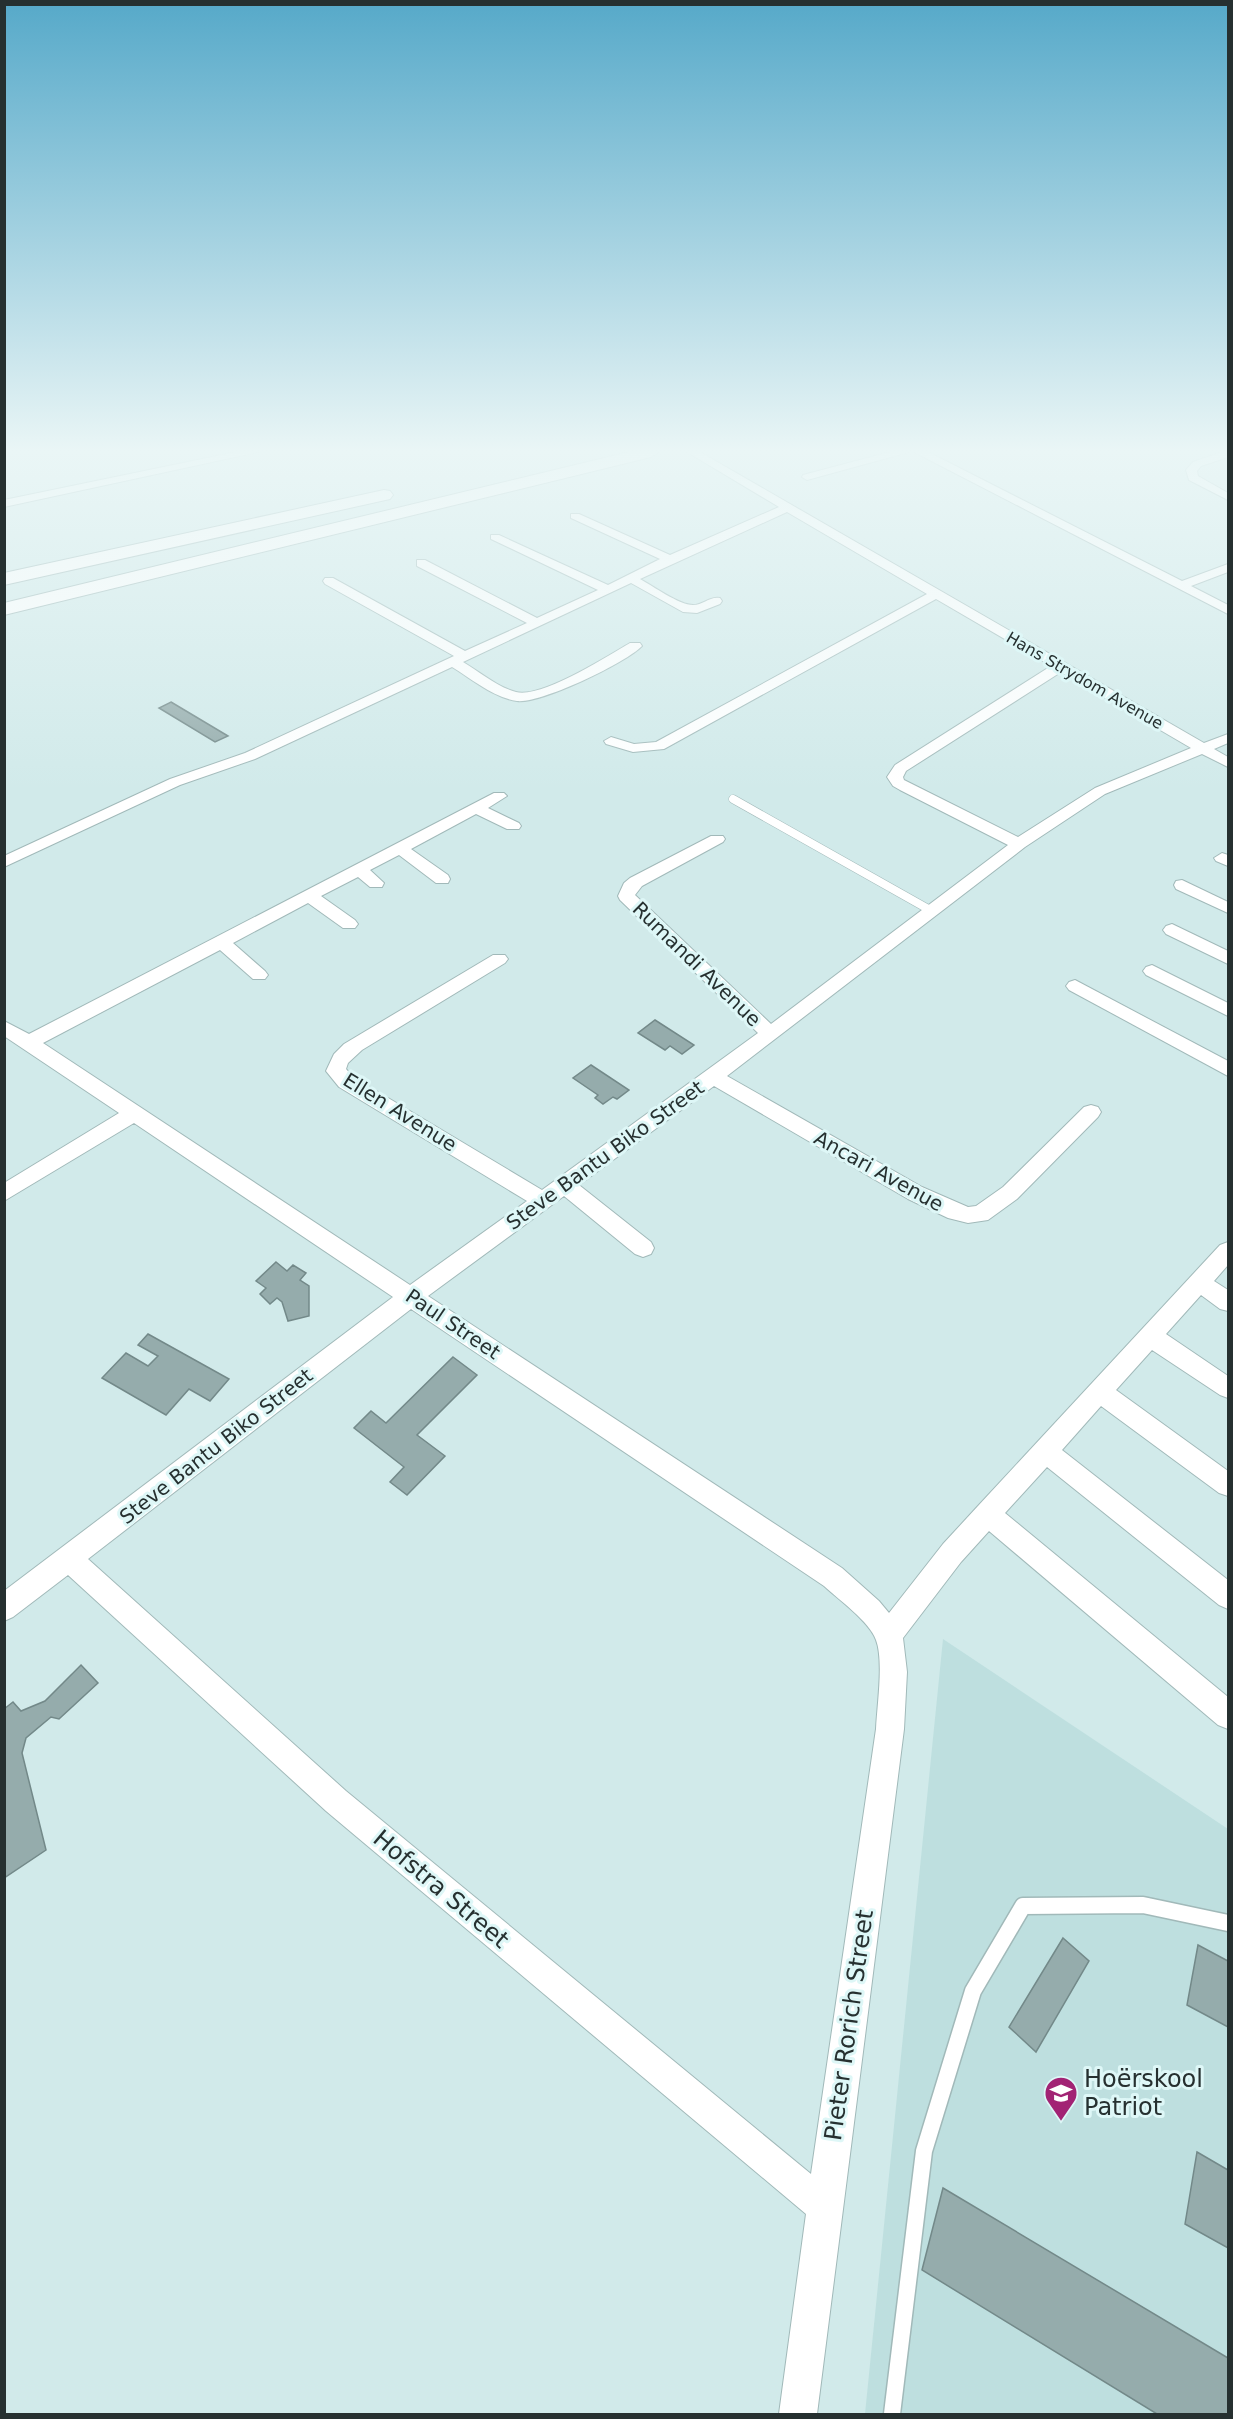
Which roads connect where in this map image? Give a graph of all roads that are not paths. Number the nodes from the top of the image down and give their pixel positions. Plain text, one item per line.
1 (68, 565) edge
2 (186, 565) edge
3 (427, 565) edge
4 (553, 565) edge
5 (659, 565) edge
6 (888, 565) edge
7 (1140, 565) edge
8 (1228, 568) edge
9 (4, 579) edge
10 (632, 579) junction
11 (329, 581) dead end
12 (1181, 586) junction
13 (608, 591) junction
14 (938, 593) junction
15 (716, 601) dead end
16 (4, 609) edge
17 (1228, 610) edge
18 (537, 622) junction
19 (635, 646) dead end
20 (458, 659) junction
21 (1061, 666) junction
22 (1228, 738) edge
23 (611, 741) dead end
24 (1205, 749) junction
25 (1228, 763) edge
26 (499, 796) dead end
27 (734, 799) dead end
28 (476, 808) junction
29 (513, 826) dead end
30 (717, 839) dead end
31 (1019, 844) junction
32 (400, 848) junction
33 (4, 862) edge
34 (359, 870) junction
35 (442, 879) dead end
36 (376, 883) dead end
37 (1182, 885) dead end
38 (310, 896) junction
39 (1228, 908) edge
40 (930, 910) junction
41 (349, 924) dead end
42 (1172, 930) dead end
43 (222, 942) junction
44 (1228, 958) edge
45 (499, 959) dead end
46 (1152, 970) dead end
47 (259, 975) dead end
48 (1075, 986) dead end
49 (1228, 1010) edge
50 (4, 1027) edge
51 (769, 1033) junction
52 (28, 1043) junction
53 (1228, 1069) edge
54 (713, 1077) junction
55 (1091, 1112) dead end
56 (135, 1113) junction
57 (565, 1185) junction
58 (4, 1193) edge
59 (543, 1200) junction
60 (642, 1248) dead end
61 (1228, 1251) edge
62 (1199, 1282) junction
63 (411, 1296) junction
64 (1228, 1302) edge
65 (1150, 1335) junction
66 (1228, 1388) edge
67 (1099, 1391) junction
68 (1045, 1451) junction
69 (1228, 1485) edge
70 (987, 1514) junction
71 (70, 1560) junction
72 (1228, 1596) edge
73 (4, 1608) edge
74 (889, 1634) junction
75 (1228, 1715) edge
76 (1228, 1923) edge
77 (824, 2207) junction
78 (798, 2415) edge
79 (892, 2415) edge

1 - 9 highway
2 - 16 highway
3 - 18 street
4 - 13 street
5 - 10 street
6 - 14 street, Hans Strydom Avenue
7 - 12 street
8 - 12 street
10 - 13 street
10 - 15 street
11 - 20 street
12 - 17 street
13 - 18 street
14 - 21 street, Hans Strydom Avenue
14 - 23 street
18 - 20 street
19 - 20 street
20 - 33 street
21 - 24 street, Hans Strydom Avenue
21 - 31 street
22 - 24 street, Steve Bantu Biko Street
24 - 25 street, Hans Strydom Avenue
24 - 31 street, Steve Bantu Biko Street
26 - 28 street
27 - 40 lane
28 - 29 street
28 - 32 street
30 - 51 street, Rumandi Avenue
31 - 40 street, Steve Bantu Biko Street
32 - 34 street
32 - 35 street
34 - 36 street
34 - 38 street
37 - 39 street
38 - 41 street
38 - 43 street
40 - 51 street, Steve Bantu Biko Street
42 - 44 street
43 - 47 street
43 - 52 street
45 - 59 street, Ellen Avenue
46 - 49 street
48 - 53 street
50 - 52 street, Paul Street
51 - 54 street, Steve Bantu Biko Street
52 - 56 street, Paul Street
54 - 55 street, Ancari Avenue
54 - 57 street, Steve Bantu Biko Street
56 - 58 street
56 - 63 street, Paul Street
57 - 59 street, Steve Bantu Biko Street
57 - 60 street
59 - 63 street, Steve Bantu Biko Street
61 - 62 street
62 - 64 street
62 - 65 street
63 - 71 street, Steve Bantu Biko Street
63 - 74 street, Paul Street
65 - 66 street
65 - 67 street
67 - 68 street
67 - 69 street
68 - 70 street
68 - 72 street
70 - 74 street
70 - 75 street
71 - 73 street, Steve Bantu Biko Street
71 - 77 street, Hofstra Street
74 - 77 street, Pieter Rorich Street
76 - 79 lane
77 - 78 street, Pieter Rorich Street

